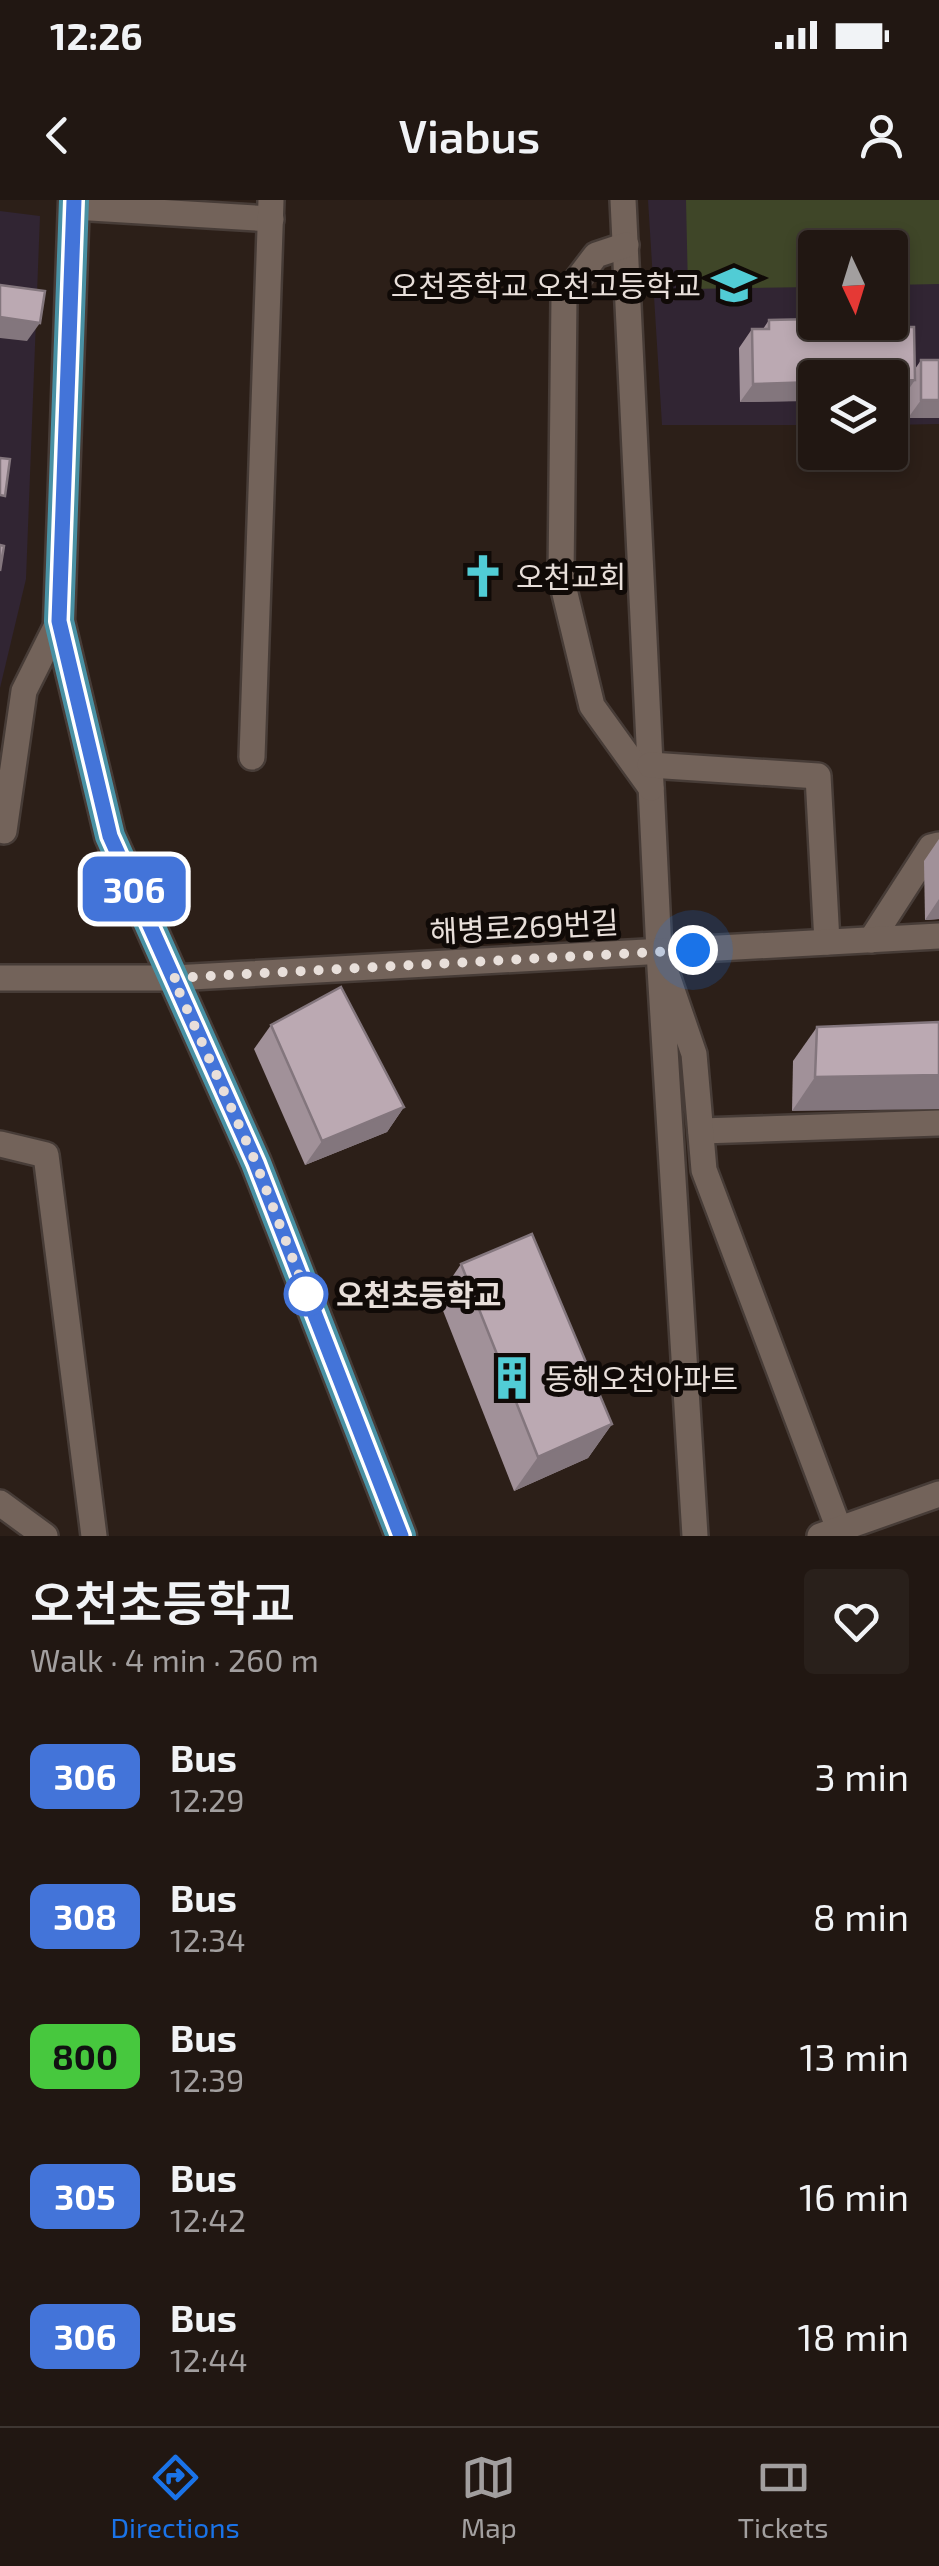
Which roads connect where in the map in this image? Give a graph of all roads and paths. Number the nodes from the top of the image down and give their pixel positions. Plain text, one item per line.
1 (624, 200) edge
2 (74, 203) edge
3 (271, 209) edge
4 (626, 244) junction
5 (59, 621) junction
6 (252, 757) dead end
7 (651, 777) junction
8 (4, 831) dead end
9 (939, 845) edge
10 (939, 936) edge
11 (871, 940) junction
12 (827, 942) junction
13 (659, 952) junction
14 (0, 978) edge
15 (173, 978) junction
16 (939, 1123) edge
17 (701, 1131) junction
18 (0, 1144) edge
19 (939, 1494) edge
20 (0, 1502) edge
21 (829, 1533) edge
22 (45, 1536) edge
23 (94, 1536) edge
24 (401, 1536) edge
25 (696, 1536) edge

1 - 4 street
2 - 3 street
2 - 5 main road
3 - 6 street
4 - 7 street
4 - 7 street
5 - 8 street
5 - 15 main road
7 - 12 street
7 - 13 street
9 - 11 street
10 - 11 street, 해병로269번길
11 - 12 street, 해병로269번길
12 - 13 street, 해병로269번길
13 - 15 street, 해병로269번길
13 - 17 street
13 - 25 street
14 - 15 street, 해병로269번길
15 - 24 main road
16 - 17 street
17 - 21 street
18 - 23 street
19 - 21 street
20 - 22 street

